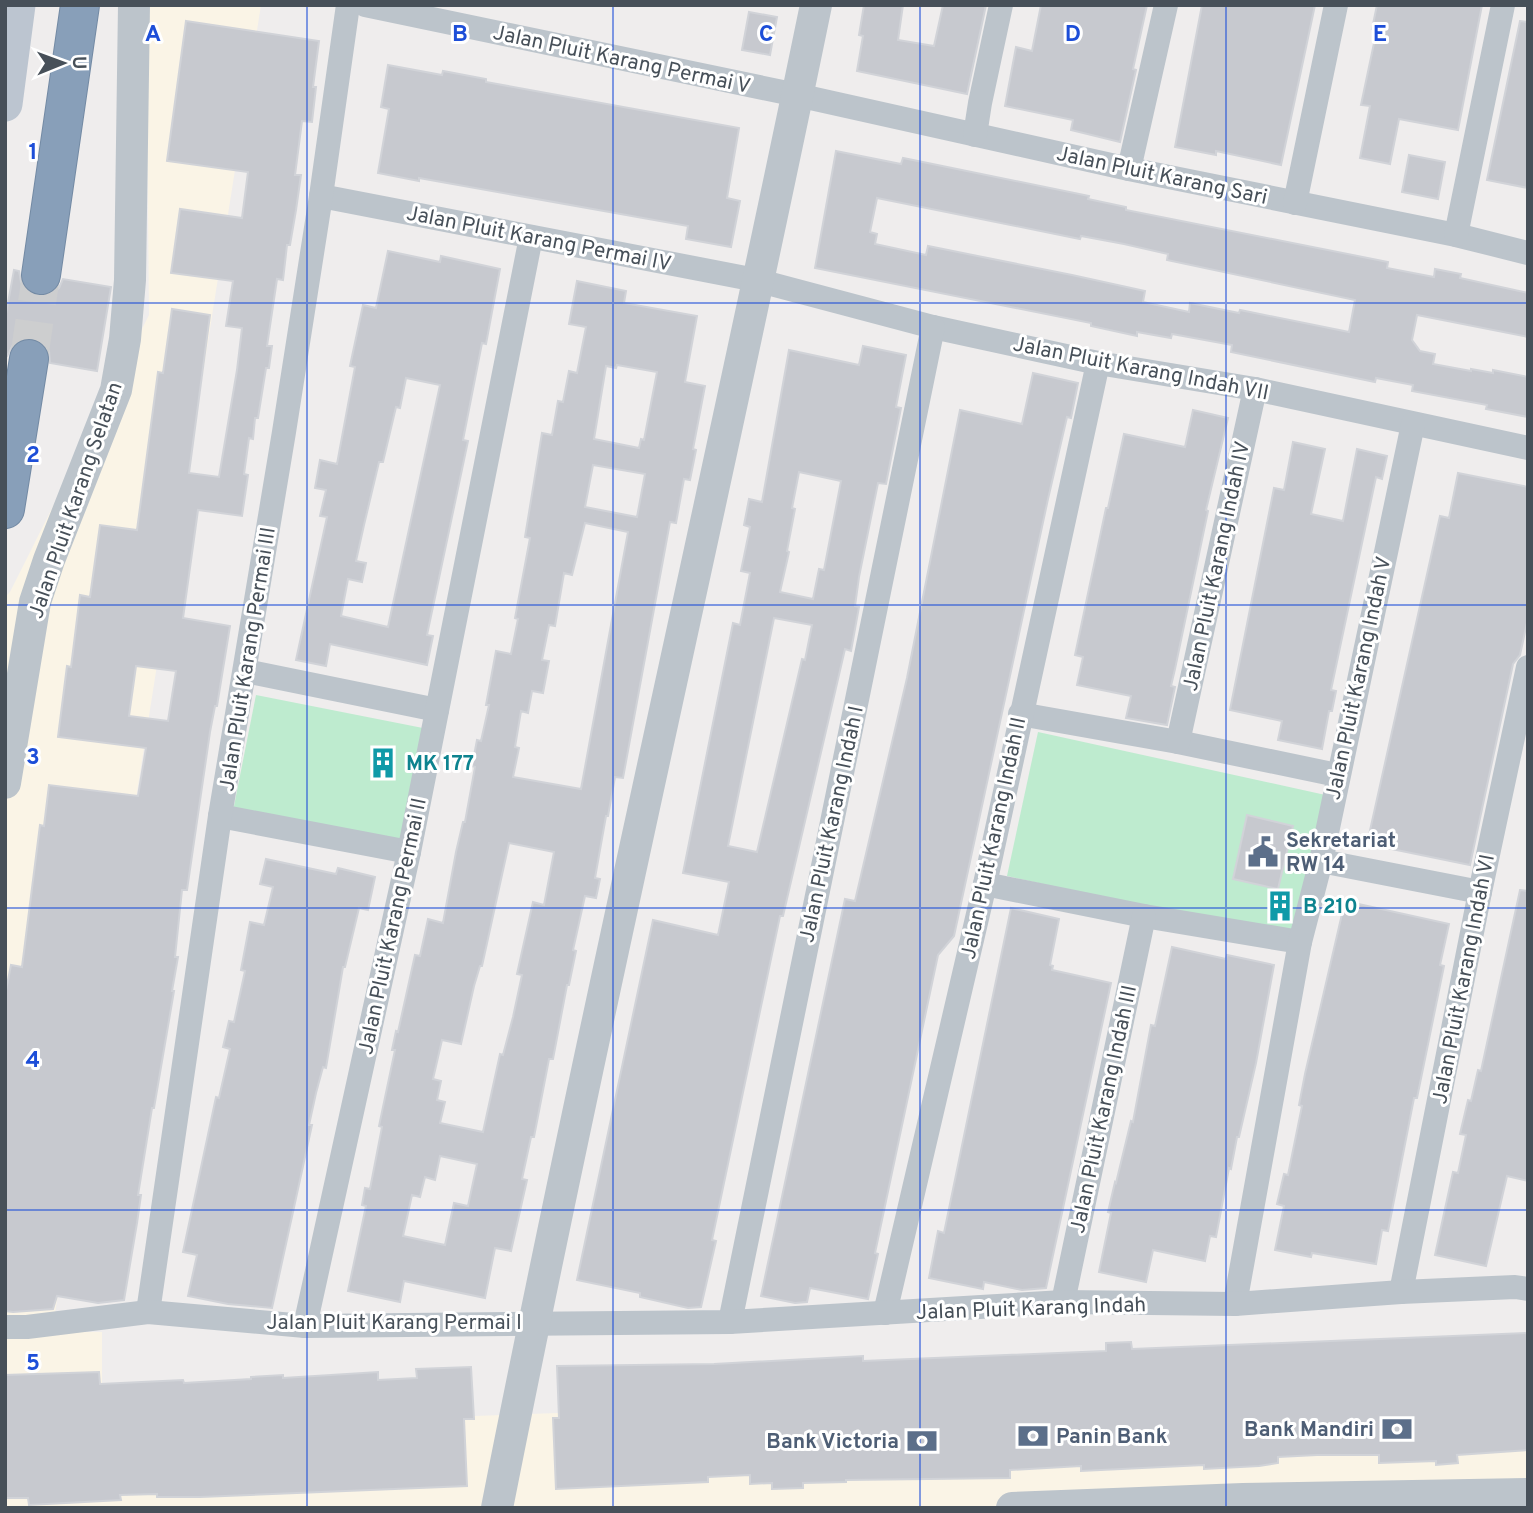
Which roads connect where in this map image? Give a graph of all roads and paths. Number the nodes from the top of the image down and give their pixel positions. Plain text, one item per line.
1 (18, 5) edge
2 (80, 5) edge
3 (134, 5) edge
4 (348, 5) edge
5 (365, 5) edge
6 (816, 5) edge
7 (1001, 5) edge
8 (1166, 5) edge
9 (1336, 5) edge
10 (1503, 5) edge
11 (797, 95) junction
12 (5, 104) edge
13 (975, 135) junction
14 (1129, 169) junction
15 (321, 196) junction
16 (1295, 203) junction
17 (1456, 235) junction
18 (531, 237) junction
19 (1528, 253) edge
20 (41, 275) tunnel mouth
21 (757, 280) junction
22 (933, 327) junction
23 (29, 359) tunnel mouth
24 (1098, 363) junction
25 (1255, 389) junction
26 (1413, 424) junction
27 (1528, 448) edge
28 (5, 509) edge
29 (1528, 667) edge
30 (245, 671) junction
31 (437, 710) junction
32 (1020, 714) junction
33 (1178, 742) junction
34 (1337, 775) junction
35 (5, 783) edge
36 (220, 816) junction
37 (409, 852) junction
38 (1321, 861) junction
39 (985, 884) junction
40 (1480, 892) junction
41 (1144, 916) junction
42 (1300, 942) junction
43 (1528, 1289) edge
44 (1401, 1292) junction
45 (1063, 1302) junction
46 (1235, 1304) junction
47 (148, 1312) junction
48 (885, 1313) junction
49 (730, 1322) junction
50 (533, 1323) junction
51 (306, 1326) junction
52 (5, 1327) edge
53 (1528, 1494) edge
54 (497, 1508) edge
55 (1012, 1508) edge

1 - 12 main road
2 - 20 highway
3 - 35 street, Jalan Pluit Karang Selatan
4 - 15 street, Jalan Pluit Karang Permai III
5 - 11 street, Jalan Pluit Karang Permai V
6 - 11 street
7 - 13 street
8 - 14 street
9 - 16 street
10 - 17 street
11 - 13 street, Jalan Pluit Karang Sari
11 - 21 street
13 - 14 street, Jalan Pluit Karang Sari
14 - 16 street, Jalan Pluit Karang Sari
15 - 18 street, Jalan Pluit Karang Permai IV
15 - 30 street, Jalan Pluit Karang Permai III
16 - 17 street, Jalan Pluit Karang Sari
17 - 19 street, Jalan Pluit Karang Sari
18 - 21 street, Jalan Pluit Karang Permai IV
18 - 31 street, Jalan Pluit Karang Permai II
21 - 22 street, Jalan Pluit Karang Indah VII
21 - 50 street
22 - 24 street, Jalan Pluit Karang Indah VII
22 - 49 street, Jalan Pluit Karang Indah I
23 - 28 highway
24 - 25 street, Jalan Pluit Karang Indah VII
24 - 32 street, Jalan Pluit Karang Indah II
25 - 26 street, Jalan Pluit Karang Indah VII
25 - 33 street, Jalan Pluit Karang Indah IV
26 - 27 street, Jalan Pluit Karang Indah VII
26 - 34 street, Jalan Pluit Karang Indah V
29 - 40 street, Jalan Pluit Karang Indah VI
30 - 31 street
30 - 36 street, Jalan Pluit Karang Permai III
31 - 37 street, Jalan Pluit Karang Permai II
32 - 33 street
32 - 39 street, Jalan Pluit Karang Indah II
33 - 34 street
34 - 38 street, Jalan Pluit Karang Indah V
36 - 37 street
36 - 47 street, Jalan Pluit Karang Permai III
37 - 51 street, Jalan Pluit Karang Permai II
38 - 40 street
38 - 42 street, Jalan Pluit Karang Indah V
39 - 41 street
39 - 48 street, Jalan Pluit Karang Indah II
40 - 44 street, Jalan Pluit Karang Indah VI
41 - 42 street
41 - 45 street, Jalan Pluit Karang Indah III
42 - 46 street, Jalan Pluit Karang Indah V
43 - 44 street, Jalan Pluit Karang Indah
44 - 46 street, Jalan Pluit Karang Indah
45 - 46 street, Jalan Pluit Karang Indah
45 - 48 street, Jalan Pluit Karang Indah
47 - 51 street, Jalan Pluit Karang Permai I
47 - 52 street, Jalan Pluit Karang Permai I
48 - 49 street, Jalan Pluit Karang Indah
49 - 50 street, Jalan Pluit Karang Indah
50 - 51 street, Jalan Pluit Karang Permai I
50 - 54 street
53 - 55 street

